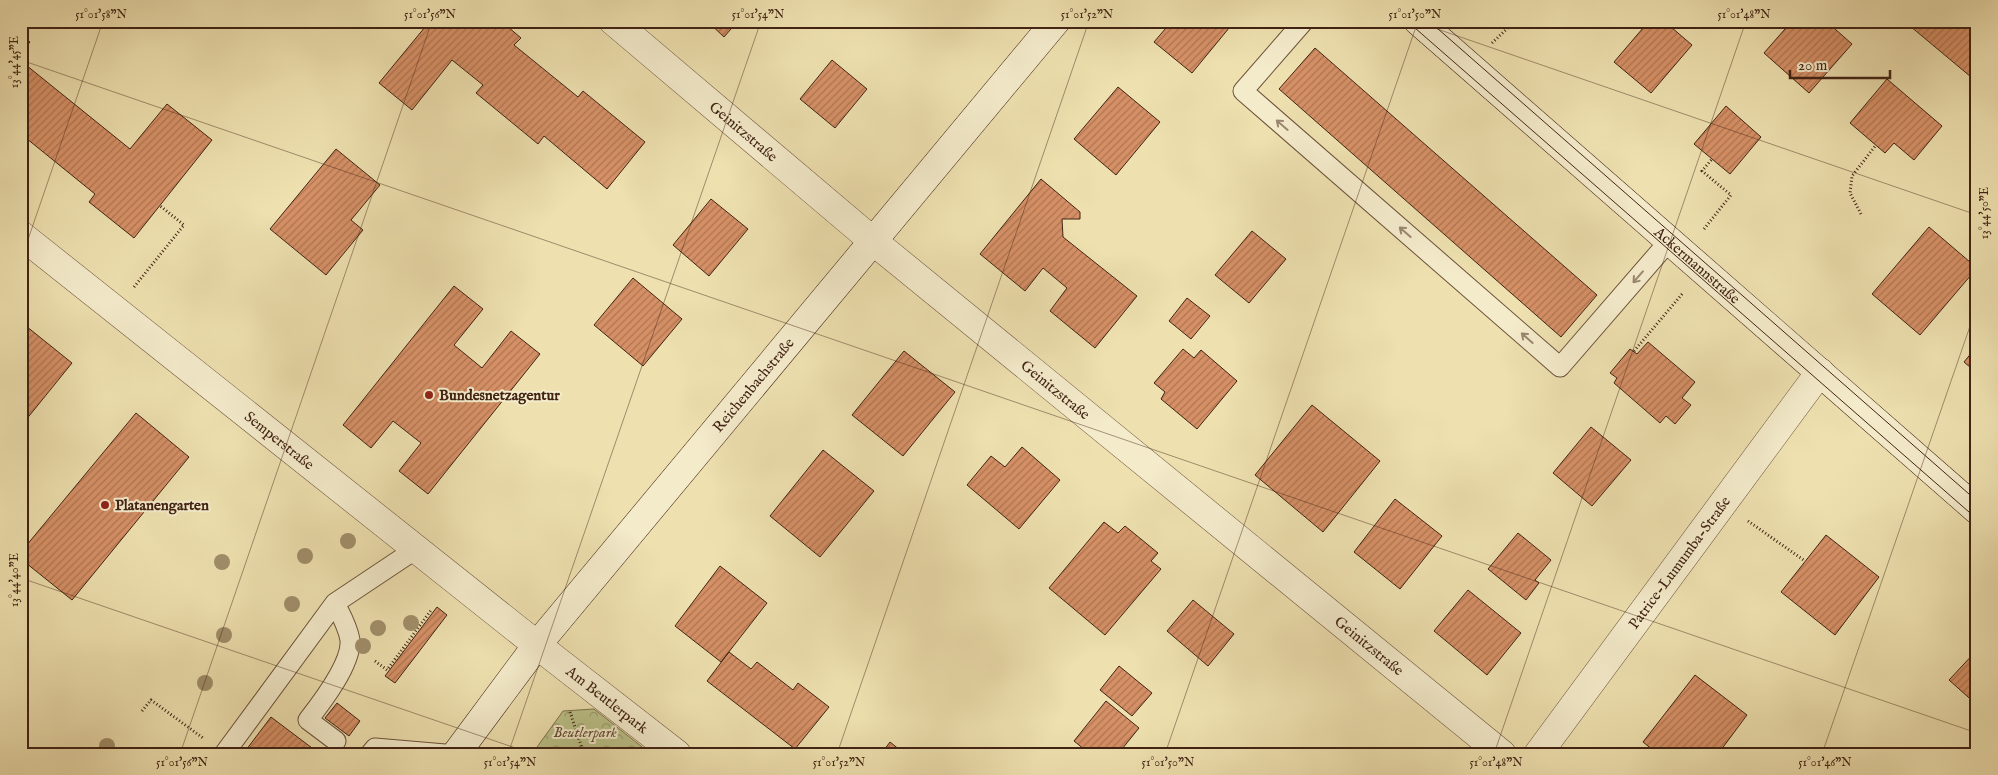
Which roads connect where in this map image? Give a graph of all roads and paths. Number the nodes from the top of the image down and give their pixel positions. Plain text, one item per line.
1 (612, 21) edge
2 (1056, 21) edge
3 (1304, 21) edge
4 (1418, 21) edge
5 (1876, 145) dead end
6 (1712, 160) dead end
7 (159, 205) dead end
8 (1861, 214) dead end
9 (21, 235) edge
10 (873, 241) junction
11 (1686, 254) junction
12 (115, 311) junction
13 (1634, 351) dead end
14 (1820, 372) junction
15 (1723, 504) junction
16 (1977, 510) edge
17 (416, 549) junction
18 (1805, 561) dead end
19 (335, 603) junction
20 (432, 609) dead end
21 (350, 642) junction
22 (537, 645) junction
23 (142, 711) dead end
24 (336, 741) dead end
25 (216, 748) edge
26 (370, 754) edge
27 (444, 754) edge
28 (456, 754) edge
29 (677, 754) edge
30 (1502, 754) edge
31 (1538, 754) edge

1 - 10 street, Geinitzstraße
2 - 10 street, Reichenbachstraße
11 -> 3 lane
4 - 11 street, Ackermannstraße
5 - 8 path
6 - 11 path
7 - 12 path
9 - 12 street, Semperstraße
10 - 22 street, Reichenbachstraße
10 - 30 street, Geinitzstraße
11 - 13 path
11 - 14 street, Ackermannstraße
12 - 17 street, Semperstraße
14 - 15 street, Patrice-Lumumba-Straße
14 - 16 street, Ackermannstraße
15 - 18 path
15 - 31 street, Patrice-Lumumba-Straße
17 - 19 lane
17 - 22 street, Semperstraße
19 - 21 lane
19 - 25 lane
20 - 21 path
21 - 24 lane
22 - 28 street, Reichenbachstraße
22 - 29 street, Am Beutlerpark
23 - 25 path
26 - 27 lane

